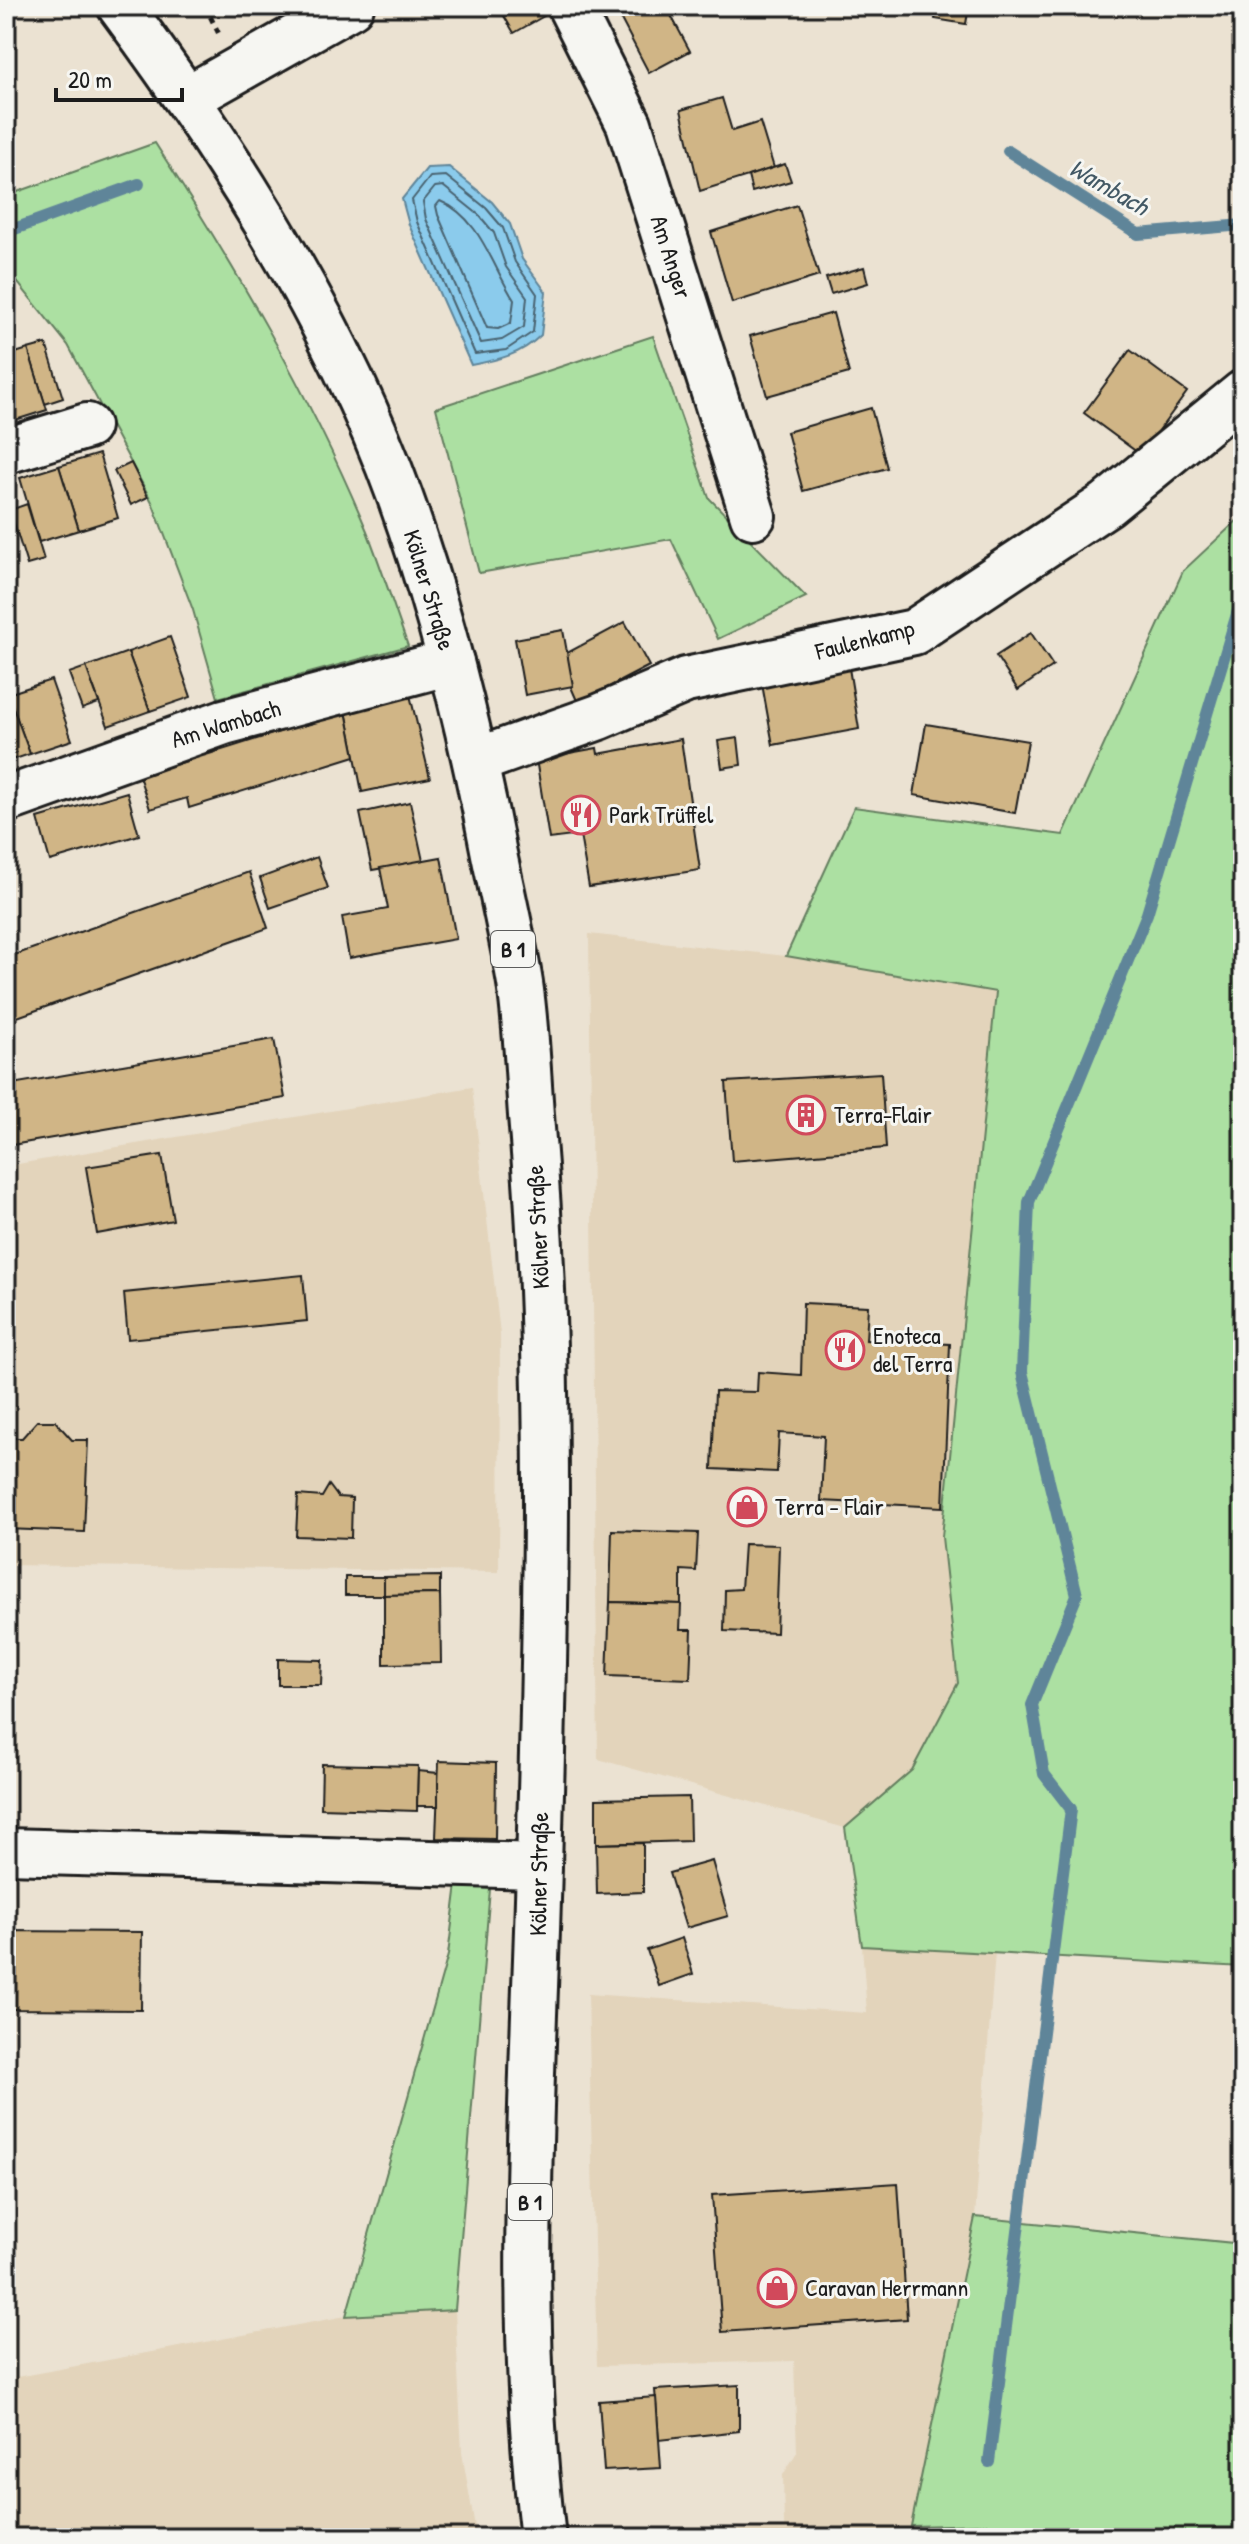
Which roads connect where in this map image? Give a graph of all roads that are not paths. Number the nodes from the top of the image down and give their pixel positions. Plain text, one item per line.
1 (120, 6) edge
2 (351, 6) edge
3 (570, 6) edge
4 (188, 98) junction
5 (1243, 393) edge
6 (87, 426) dead end
7 (6, 451) edge
8 (753, 516) dead end
9 (451, 662) junction
10 (476, 761) junction
11 (6, 800) edge
12 (6, 1851) edge
13 (539, 1866) junction
14 (543, 2538) edge

1 - 4 main road, Kölner Straße / B 1
2 - 4 main road
3 - 8 main road, Am Anger
4 - 9 main road, Kölner Straße / B 1
5 - 10 main road, Faulenkamp
6 - 7 main road
9 - 10 main road, Kölner Straße / B 1
9 - 11 main road, Am Wambach
10 - 13 main road, Kölner Straße / B 1
12 - 13 main road
13 - 14 main road, Kölner Straße / B 1

